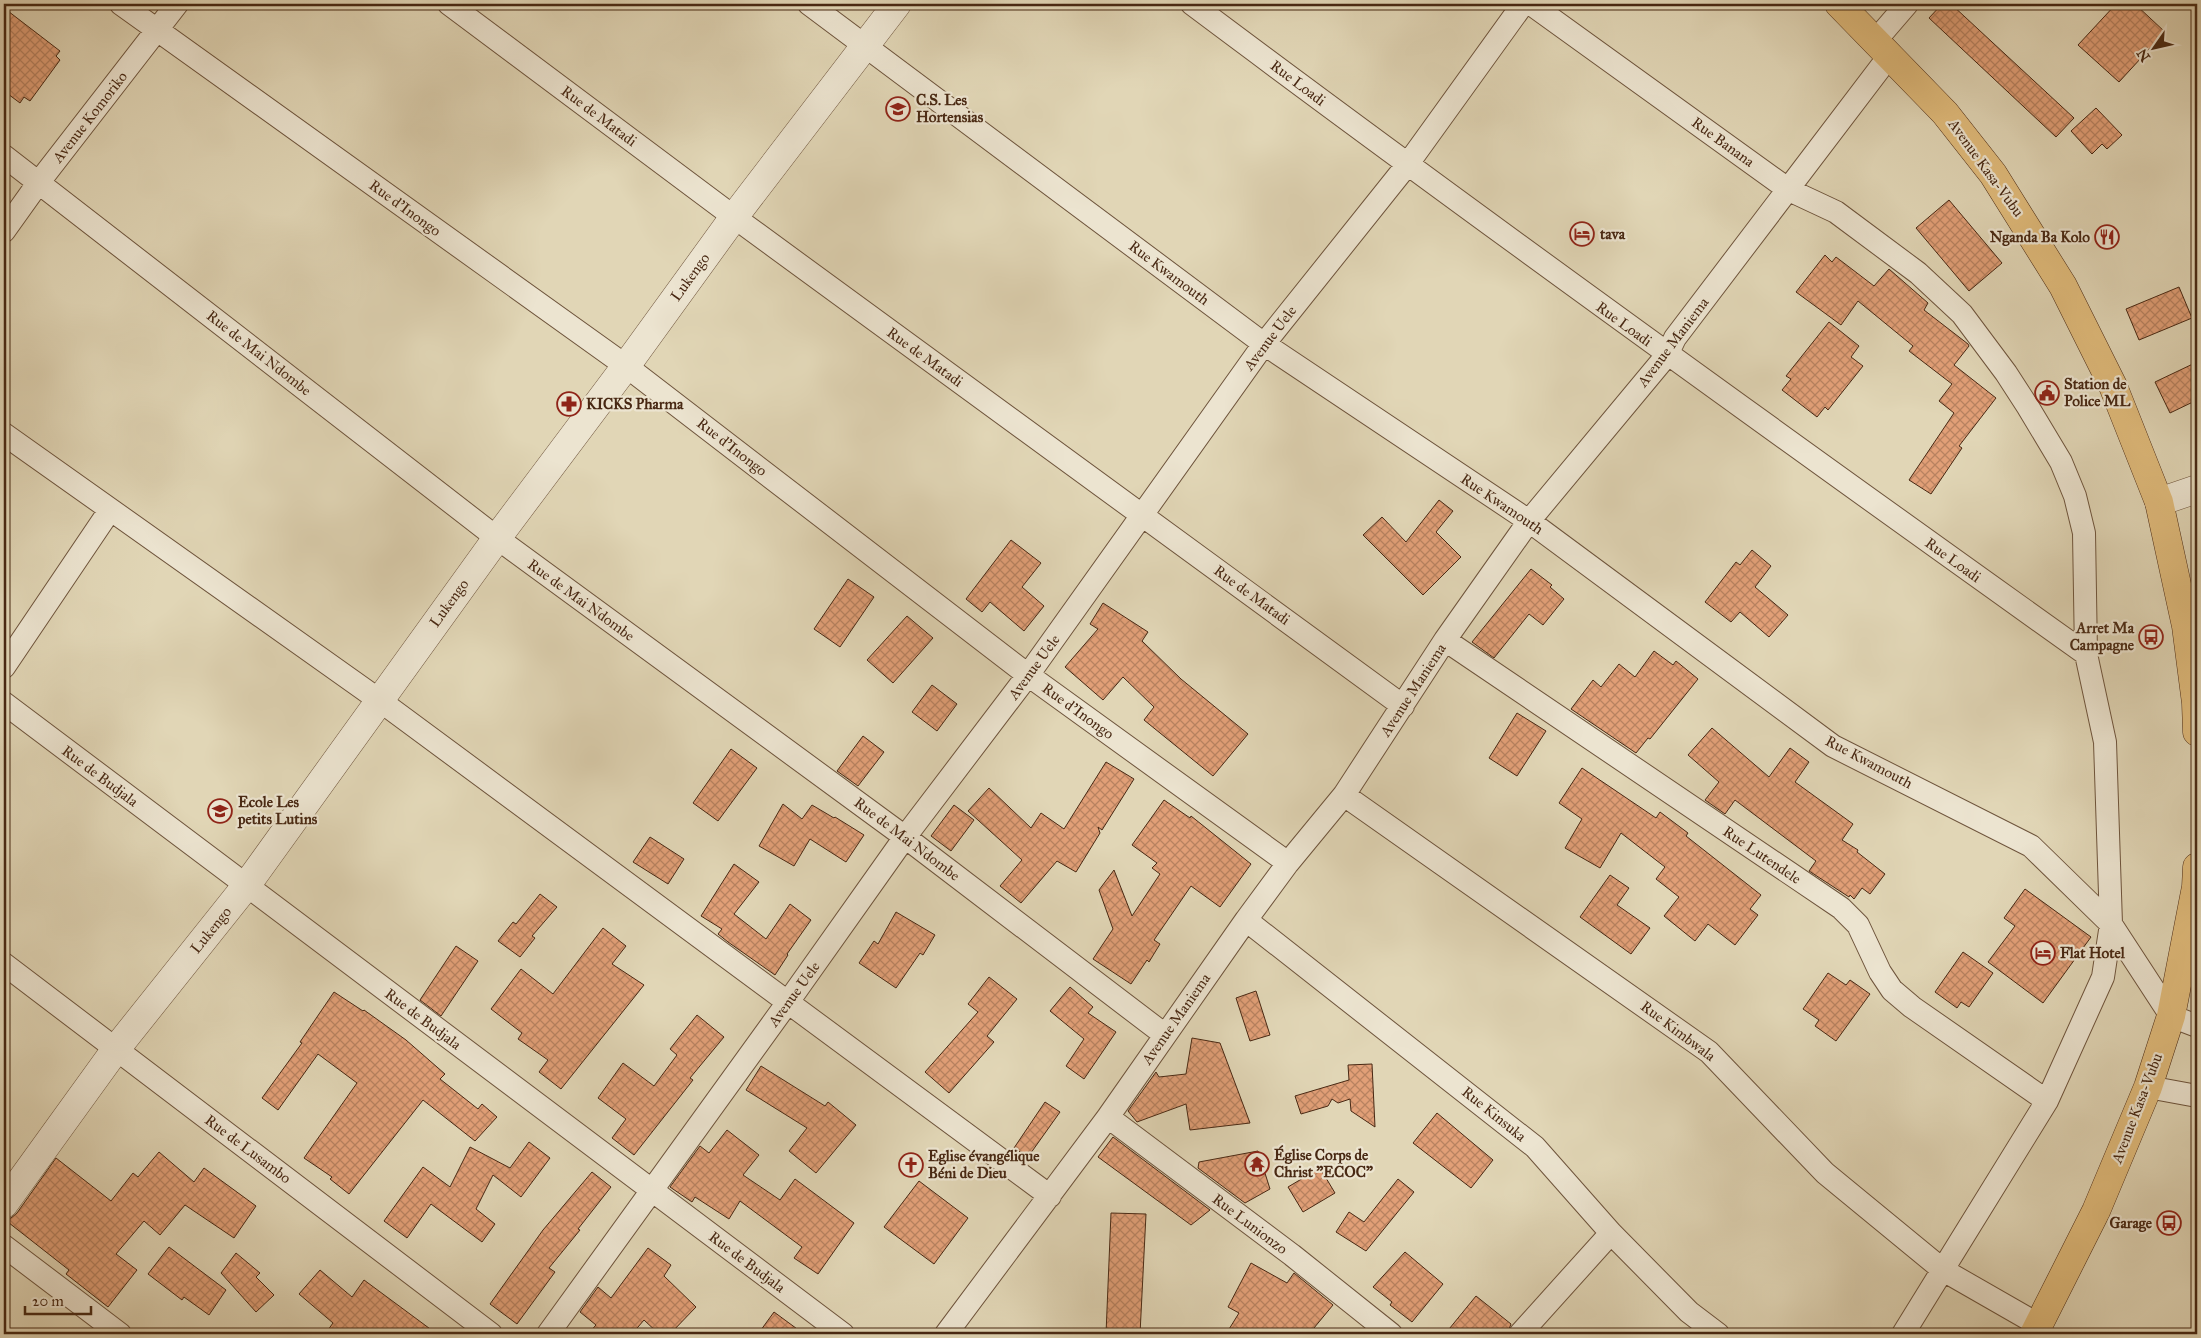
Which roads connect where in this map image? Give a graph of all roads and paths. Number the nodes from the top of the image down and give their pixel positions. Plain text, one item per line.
1 (122, 4) edge
2 (177, 4) edge
3 (449, 4) edge
4 (809, 4) edge
5 (897, 4) edge
6 (1192, 4) edge
7 (1523, 4) edge
8 (1531, 4) edge
9 (1839, 4) edge
10 (1906, 4) edge
11 (158, 31) junction
12 (865, 45) junction
13 (1883, 47) junction
14 (4, 156) edge
15 (1407, 165) junction
16 (39, 182) junction
17 (1789, 190) junction
18 (734, 217) junction
19 (4, 231) edge
20 (1264, 344) junction
21 (1667, 355) junction
22 (626, 366) junction
23 (4, 434) edge
24 (2197, 489) edge
25 (2159, 502) junction
26 (110, 510) junction
27 (1143, 516) junction
28 (1529, 522) junction
29 (497, 538) junction
30 (1445, 640) junction
31 (2086, 654) junction
32 (4, 667) edge
33 (1028, 676) junction
34 (379, 700) junction
35 (4, 703) edge
36 (1403, 706) junction
37 (2197, 732) edge
38 (1344, 795) junction
39 (905, 837) junction
40 (1288, 863) junction
41 (2197, 867) edge
42 (246, 886) junction
43 (1246, 920) junction
44 (2111, 924) junction
45 (4, 964) edge
46 (788, 1002) junction
47 (2171, 1016) junction
48 (2197, 1026) edge
49 (1165, 1035) junction
50 (116, 1049) junction
51 (2148, 1087) junction
52 (2197, 1096) edge
53 (2047, 1101) junction
54 (1108, 1117) junction
55 (651, 1190) junction
56 (1050, 1196) junction
57 (4, 1204) edge
58 (1611, 1234) junction
59 (4, 1246) edge
60 (1943, 1270) junction
61 (2036, 1330) edge
62 (120, 1334) edge
63 (491, 1334) edge
64 (548, 1334) edge
65 (843, 1334) edge
66 (946, 1334) edge
67 (1391, 1334) edge
68 (1520, 1334) edge
69 (1718, 1334) edge
70 (1903, 1334) edge

1 - 11 street, Rue d'Inongo
2 - 11 street, Avenue Komoriko
3 - 18 street, Rue de Matadi
4 - 12 street, Rue Kwamouth
5 - 12 street, Lukengo
6 - 15 street, Rue Loadi
7 - 15 street, Avenue Uele
8 - 17 street, Rue Banana
9 - 13 main road, Avenue Kasa-Vubu
10 - 13 street, Avenue Maniema
11 - 16 street, Avenue Komoriko
11 - 22 street, Rue d'Inongo
12 - 18 street, Lukengo
12 - 20 street, Rue Kwamouth
13 - 17 street, Avenue Maniema
13 - 25 main road, Avenue Kasa-Vubu
14 - 16 street, Rue de Mai Ndombe
15 - 20 street, Avenue Uele
15 - 21 street, Rue Loadi
16 - 19 street, Avenue Komoriko
16 - 29 street, Rue de Mai Ndombe
17 - 21 street, Avenue Maniema
17 - 31 street, Rue Banana
18 - 22 street, Lukengo
18 - 27 street, Rue de Matadi
20 - 27 street, Avenue Uele
20 - 28 street, Rue Kwamouth
21 - 28 street, Avenue Maniema
21 - 31 street, Rue Loadi
22 - 29 street, Lukengo
22 - 33 street, Rue d'Inongo
23 - 26 street
24 - 25 street
25 - 37 main road, Avenue Kasa-Vubu
26 - 32 street
26 - 34 street
27 - 33 street, Avenue Uele
27 - 36 street, Rue de Matadi
28 - 30 street, Avenue Maniema
28 - 44 street, Rue Kwamouth
29 - 34 street, Lukengo
29 - 39 street, Rue de Mai Ndombe
30 - 36 street, Avenue Maniema
30 - 53 street, Rue Lutendele
31 - 44 street, Rue Banana
33 - 39 street, Avenue Uele
33 - 40 street, Rue d'Inongo
34 - 42 street, Lukengo
34 - 46 street
35 - 42 street, Rue de Budjala
36 - 38 street, Avenue Maniema
38 - 40 street, Avenue Maniema
38 - 60 street, Rue Kimbwala
39 - 46 street, Avenue Uele
39 - 49 street, Rue de Mai Ndombe
40 - 43 street, Avenue Maniema
41 - 47 main road, Avenue Kasa-Vubu
42 - 50 street, Lukengo
42 - 55 street, Rue de Budjala
43 - 49 street, Avenue Maniema
43 - 58 street, Rue Kinsuka
44 - 47 street, Rue Kwamouth
44 - 53 street, Rue Banana
45 - 50 street, Rue de Lusambo
46 - 55 street, Avenue Uele
46 - 56 street
47 - 48 street
47 - 51 main road, Avenue Kasa-Vubu
49 - 54 street, Avenue Maniema
50 - 57 street, Lukengo
50 - 63 street, Rue de Lusambo
51 - 52 street
51 - 61 main road, Avenue Kasa-Vubu
53 - 60 street, Rue Banana
54 - 56 street, Avenue Maniema
54 - 67 street, Rue Lunionzo
55 - 64 street, Avenue Uele
55 - 65 street, Rue de Budjala
56 - 66 street, Avenue Maniema
58 - 68 street
58 - 69 street, Rue Kinsuka
59 - 62 street
60 - 61 street, Rue Kimbwala
60 - 70 street, Rue Banana

